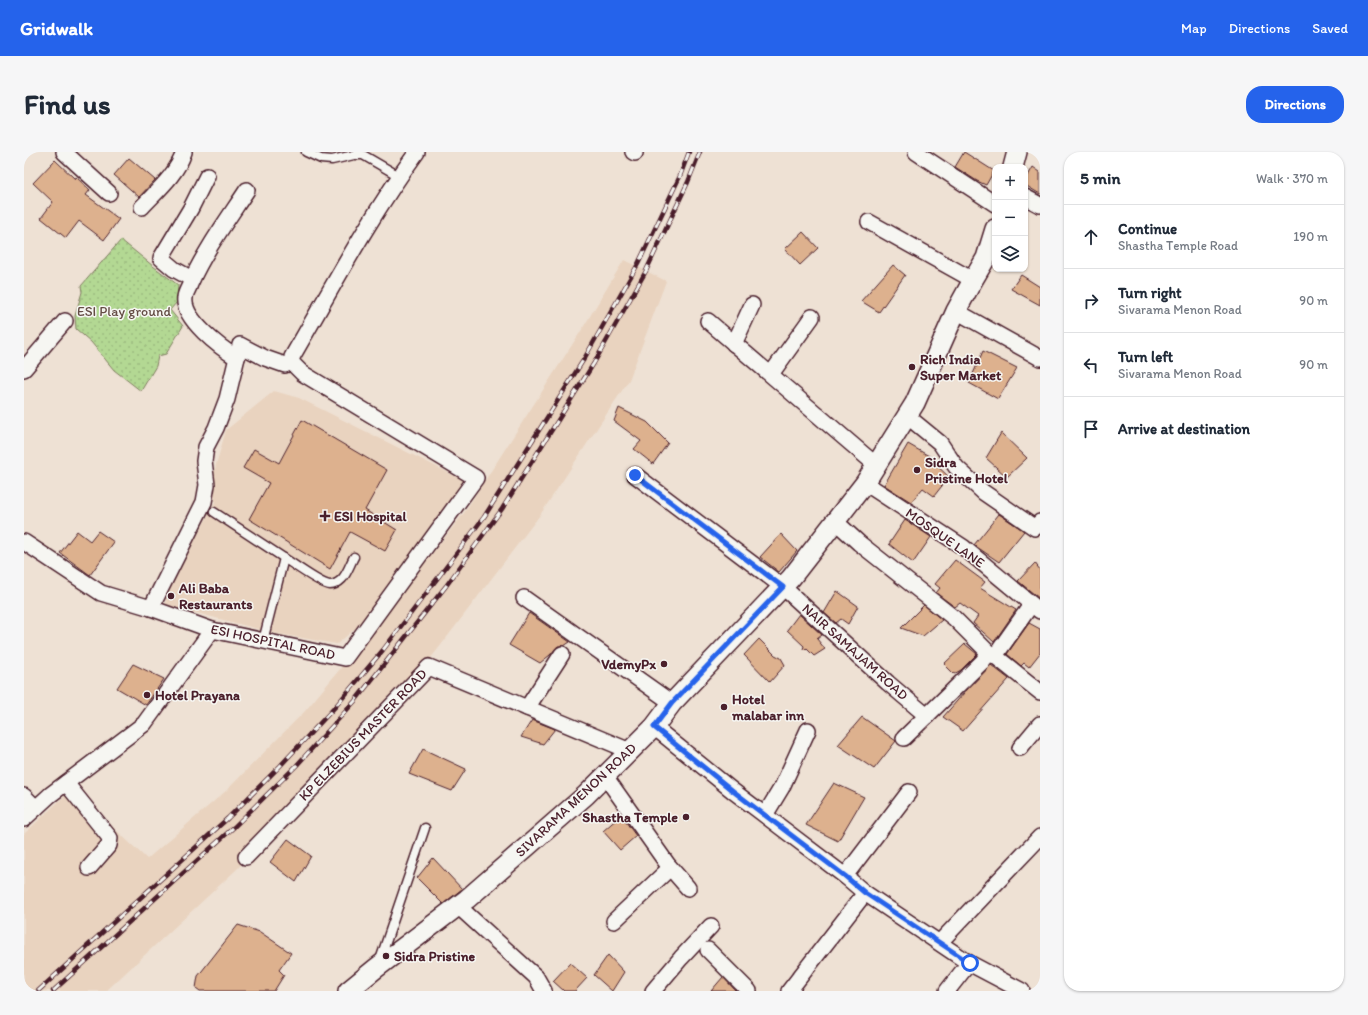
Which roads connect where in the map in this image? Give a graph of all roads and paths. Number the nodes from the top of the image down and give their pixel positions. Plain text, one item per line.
1 (64, 152) edge
2 (184, 152) edge
3 (306, 152) edge
4 (417, 152) edge
5 (916, 152) edge
6 (1018, 152) edge
7 (1014, 164) edge
8 (207, 176) dead end
9 (400, 176) junction
10 (247, 190) dead end
11 (109, 193) dead end
12 (1028, 199) edge
13 (992, 202) edge
14 (1040, 205) edge
15 (142, 207) dead end
16 (869, 222) dead end
17 (993, 236) edge
18 (192, 279) junction
19 (972, 280) junction
20 (752, 306) dead end
21 (956, 311) junction
22 (812, 317) dead end
23 (65, 321) dead end
24 (708, 321) dead end
25 (734, 344) junction
26 (1039, 353) edge
27 (237, 358) junction
28 (285, 365) dead end
29 (24, 369) edge
30 (770, 374) junction
31 (907, 416) junction
32 (876, 465) junction
33 (635, 475) dead end
34 (865, 483) junction
35 (214, 512) dead end
36 (836, 522) junction
37 (1040, 522) edge
38 (24, 542) edge
39 (354, 557) dead end
40 (284, 558) junction
41 (783, 587) junction
42 (524, 598) dead end
43 (151, 608) junction
44 (1036, 608) edge
45 (212, 630) junction
46 (263, 640) junction
47 (562, 654) dead end
48 (1040, 692) edge
49 (672, 703) junction
50 (527, 708) junction
51 (927, 716) junction
52 (1040, 724) edge
53 (654, 727) junction
54 (808, 730) dead end
55 (904, 738) dead end
56 (1020, 748) dead end
57 (630, 751) junction
58 (605, 776) junction
59 (66, 783) junction
60 (909, 792) dead end
61 (24, 796) edge
62 (36, 808) junction
63 (765, 815) junction
64 (24, 818) edge
65 (425, 828) dead end
66 (1040, 836) edge
67 (246, 857) dead end
68 (89, 868) dead end
69 (670, 868) junction
70 (845, 876) junction
71 (688, 888) dead end
72 (865, 893) junction
73 (458, 906) junction
74 (614, 921) dead end
75 (711, 926) dead end
76 (940, 942) junction
77 (708, 950) dead end
78 (970, 963) junction
79 (377, 967) junction
80 (348, 991) edge
81 (544, 991) edge
82 (653, 991) edge
83 (749, 991) edge
84 (789, 991) edge
85 (947, 991) edge
86 (1022, 991) edge

1 - 11 street
2 - 15 street
3 - 9 lane
4 - 9 street
5 - 13 street
6 - 7 street
8 - 18 street
9 - 46 street, ESI HOSPITAL ROAD
10 - 18 street
12 - 14 street
16 - 19 street
17 - 19 street, SIVARAMA MENON ROAD
18 - 27 street
19 - 21 street, SIVARAMA MENON ROAD
20 - 25 street
21 - 26 street
21 - 31 street, SIVARAMA MENON ROAD
22 - 30 street
23 - 29 street
24 - 25 street
25 - 30 street
27 - 28 street
27 - 43 street
30 - 32 street
31 - 32 street, SIVARAMA MENON ROAD
31 - 37 street
32 - 34 street, SIVARAMA MENON ROAD
33 - 41 street
34 - 36 street, SIVARAMA MENON ROAD
34 - 44 street, MOSQUE LANE
35 - 40 lane
36 - 41 street, SIVARAMA MENON ROAD
36 - 51 street
38 - 43 street, ESI HOSPITAL ROAD
39 - 40 lane
40 - 46 lane
41 - 49 street, SIVARAMA MENON ROAD
41 - 51 street, NAIR SAMAJAM ROAD
42 - 49 street
43 - 45 street, ESI HOSPITAL ROAD
44 - 48 street
45 - 46 street, ESI HOSPITAL ROAD
45 - 59 street
47 - 50 street
49 - 53 street, SIVARAMA MENON ROAD
50 - 57 street, KP ELZEBIUS MASTER ROAD
50 - 67 street, KP ELZEBIUS MASTER ROAD
51 - 55 street
52 - 56 street
53 - 57 street, SIVARAMA MENON ROAD
53 - 63 street
54 - 63 street
57 - 58 street, SIVARAMA MENON ROAD
58 - 69 street
58 - 73 street, SIVARAMA MENON ROAD
59 - 62 street
59 - 68 street
60 - 70 street
61 - 62 street
62 - 64 street
63 - 70 street
65 - 79 lane
66 - 76 street
69 - 71 street
69 - 74 street
70 - 72 street
72 - 76 street
72 - 84 street
73 - 79 street, SIVARAMA MENON ROAD
73 - 81 street
75 - 82 street
76 - 78 street
77 - 83 street
78 - 85 street
78 - 86 street
79 - 80 street, SIVARAMA MENON ROAD

